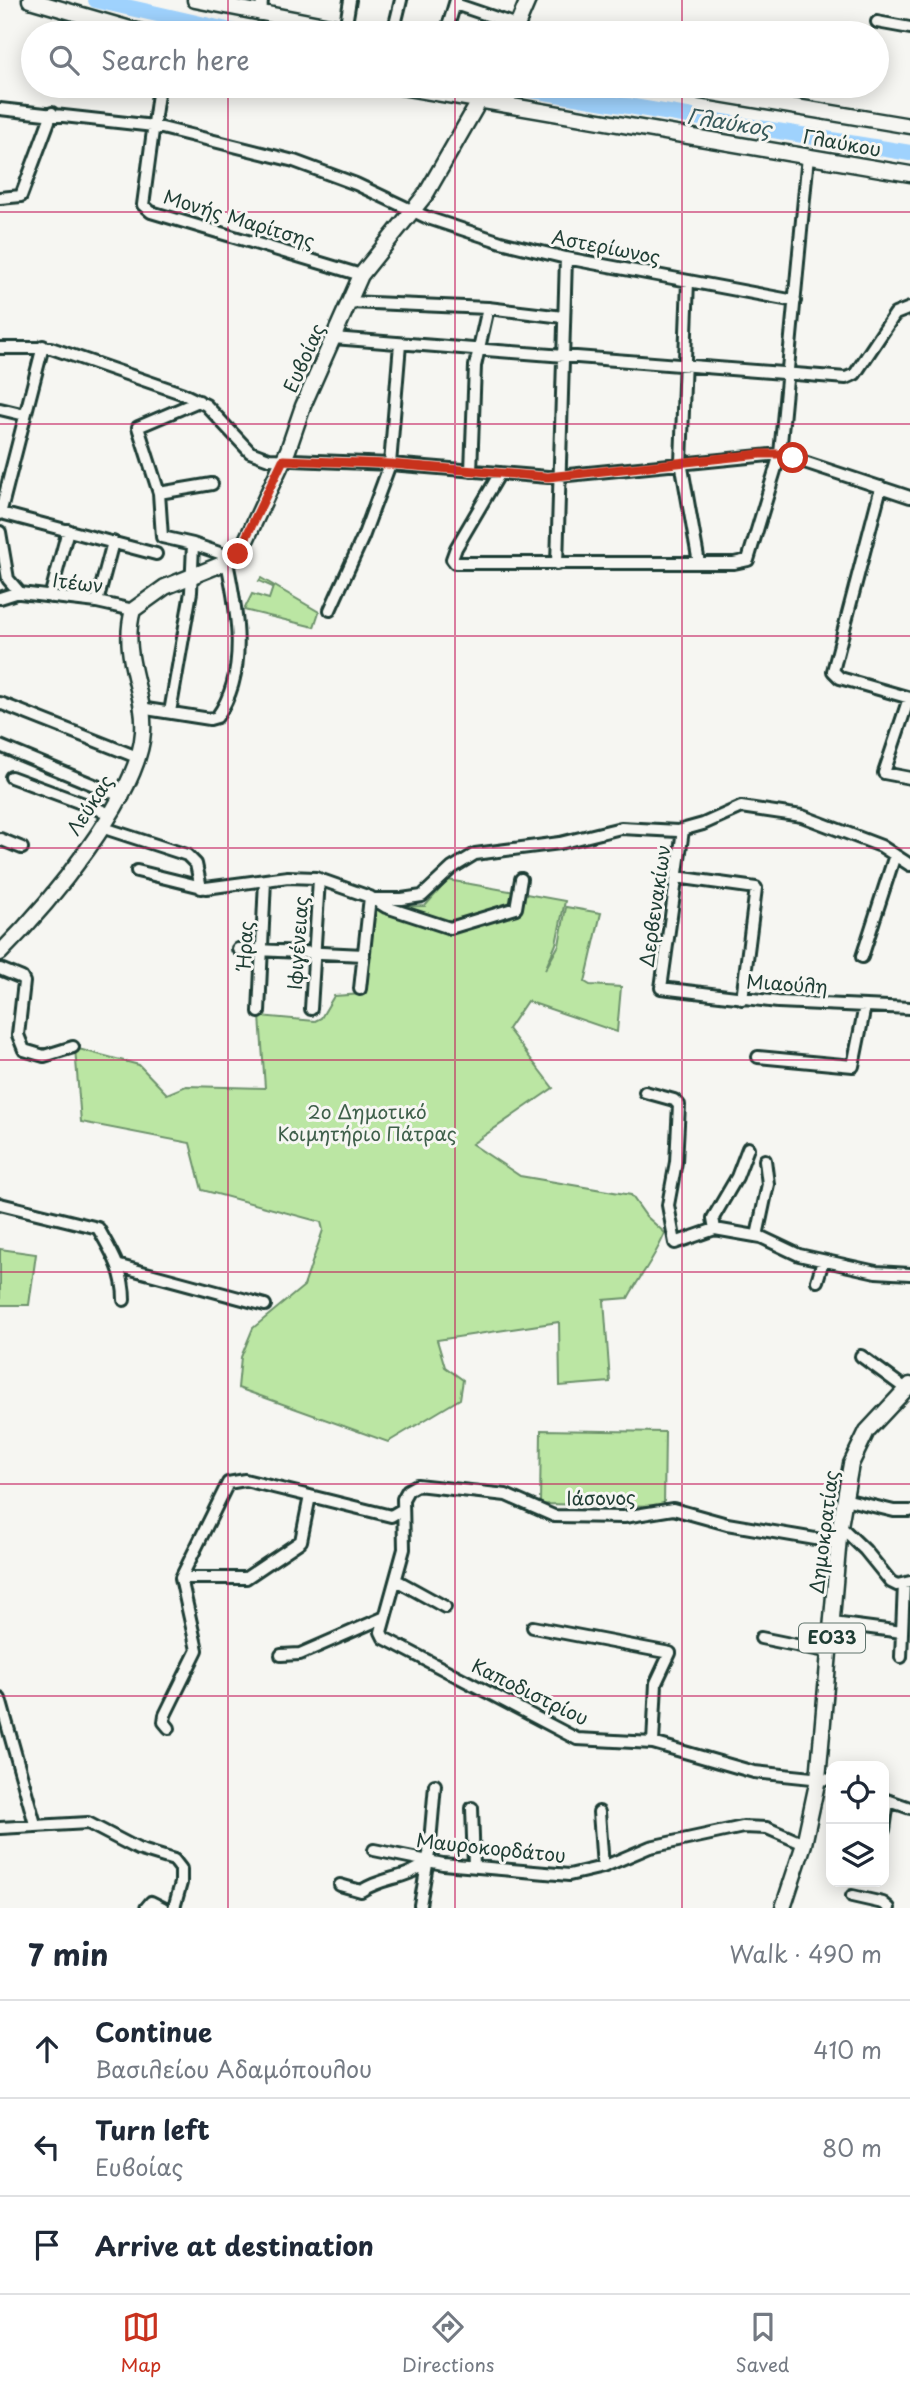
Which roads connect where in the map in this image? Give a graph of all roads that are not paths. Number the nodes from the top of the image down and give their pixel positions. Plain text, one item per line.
1 (30, 0) edge
2 (195, 0) edge
3 (350, 0) edge
4 (401, 0) edge
5 (528, 0) edge
6 (456, 2) edge
7 (262, 7) edge
8 (103, 21) edge
9 (313, 21) edge
10 (346, 21) edge
11 (396, 21) edge
12 (450, 21) edge
13 (497, 21) edge
14 (522, 21) edge
15 (889, 24) edge
16 (910, 28) edge
17 (158, 98) edge
18 (482, 98) edge
19 (505, 98) edge
20 (743, 98) edge
21 (0, 109) edge
22 (51, 114) junction
23 (154, 126) junction
24 (910, 126) edge
25 (808, 156) junction
26 (910, 174) edge
27 (0, 198) edge
28 (414, 211) junction
29 (566, 258) junction
30 (361, 275) junction
31 (688, 281) junction
32 (795, 301) junction
33 (349, 302) junction
34 (488, 308) junction
35 (910, 308) edge
36 (563, 317) junction
37 (334, 338) junction
38 (400, 344) junction
39 (43, 346) junction
40 (0, 348) edge
41 (478, 351) junction
42 (562, 359) junction
43 (684, 367) junction
44 (788, 373) junction
45 (199, 401) junction
46 (0, 409) edge
47 (25, 415) junction
48 (780, 454) junction
49 (283, 460) junction
50 (681, 462) junction
51 (390, 464) junction
52 (471, 471) junction
53 (500, 473) junction
54 (559, 477) junction
55 (212, 484) dead end
56 (881, 488) junction
57 (159, 494) junction
58 (910, 497) edge
59 (1, 514) edge
60 (68, 530) junction
61 (1, 538) edge
62 (113, 542) junction
63 (193, 544) junction
64 (156, 554) dead end
65 (231, 560) junction
66 (699, 563) junction
67 (557, 564) junction
68 (194, 574) junction
69 (19, 592) junction
70 (50, 597) junction
71 (0, 598) edge
72 (97, 602) junction
73 (133, 610) junction
74 (330, 610) dead end
75 (910, 698) edge
76 (0, 703) edge
77 (140, 708) junction
78 (170, 712) junction
79 (0, 746) edge
80 (137, 757) junction
81 (11, 777) dead end
82 (910, 779) edge
83 (123, 797) junction
84 (111, 814) junction
85 (101, 827) junction
86 (683, 830) junction
87 (0, 839) edge
88 (22, 848) dead end
89 (895, 855) junction
90 (910, 865) edge
91 (137, 871) dead end
92 (676, 877) junction
93 (319, 879) junction
94 (521, 879) dead end
95 (265, 880) junction
96 (201, 888) junction
97 (371, 898) junction
98 (238, 949) dead end
99 (262, 950) junction
100 (316, 952) junction
101 (0, 953) edge
102 (365, 955) junction
103 (862, 957) dead end
104 (0, 969) edge
105 (661, 988) joint
106 (360, 989) dead end
107 (742, 999) junction
108 (865, 1006) junction
109 (910, 1008) edge
110 (311, 1009) dead end
111 (258, 1012) dead end
112 (73, 1047) dead end
113 (758, 1057) dead end
114 (645, 1092) dead end
115 (748, 1149) dead end
116 (765, 1160) dead end
117 (0, 1204) edge
118 (715, 1229) junction
119 (757, 1236) junction
120 (823, 1261) junction
121 (120, 1266) junction
122 (910, 1274) edge
123 (817, 1282) dead end
124 (124, 1300) dead end
125 (265, 1306) dead end
126 (861, 1356) dead end
127 (908, 1387) edge
128 (310, 1496) junction
129 (844, 1499) junction
130 (403, 1509) junction
131 (910, 1511) edge
132 (840, 1527) junction
133 (839, 1543) junction
134 (181, 1578) junction
135 (396, 1580) junction
136 (907, 1583) edge
137 (446, 1607) dead end
138 (384, 1617) junction
139 (833, 1623) junction
140 (533, 1627) dead end
141 (902, 1632) junction
142 (761, 1638) dead end
143 (830, 1651) junction
144 (281, 1655) dead end
145 (901, 1657) dead end
146 (0, 1699) edge
147 (169, 1728) dead end
148 (653, 1743) junction
149 (825, 1779) edge
150 (435, 1785) dead end
151 (889, 1801) edge
152 (472, 1808) dead end
153 (910, 1808) edge
154 (600, 1812) dead end
155 (35, 1824) junction
156 (0, 1828) edge
157 (804, 1844) junction
158 (374, 1850) dead end
159 (428, 1861) junction
160 (474, 1866) junction
161 (603, 1867) junction
162 (340, 1885) dead end
163 (852, 1896) dead end
164 (420, 1905) dead end
165 (146, 1908) edge
166 (163, 1908) edge
167 (174, 1908) edge
168 (783, 1908) edge
169 (889, 1908) edge

1 - 8 main road
2 - 7 main road
3 - 10 street
4 - 11 street
5 - 14 main road
6 - 12 street
6 - 13 street
7 - 9 main road
15 - 16 street
17 - 23 street, Μονής Μαρίτσης
18 - 28 main road, Ευβοίας
19 - 25 main road, Γλαύκου
20 - 24 main road, Γλαύκου
21 - 22 street, Αστερίωνος
22 - 23 street, Αστερίωνος
22 - 27 street
23 - 28 street, Αστερίωνος
23 - 30 street, Μονής Μαρίτσης
25 - 26 main road, Γλαύκου
25 - 32 street
28 - 29 street, Αστερίωνος
28 - 30 main road, Ευβοίας
29 - 31 street, Αστερίωνος
29 - 36 street
30 - 33 main road, Ευβοίας
31 - 32 street, Αστερίωνος
31 - 43 street
32 - 44 street
33 - 34 street
33 - 37 main road, Ευβοίας
34 - 36 street
34 - 41 street
35 - 44 street
36 - 42 street
37 - 38 street
37 - 49 main road, Ευβοίας
38 - 41 street
38 - 51 street
39 - 40 street
39 - 45 street
39 - 47 street
41 - 42 street
41 - 52 street
42 - 43 street
42 - 54 street
43 - 44 street
43 - 50 street
44 - 48 street
45 - 49 street
45 - 57 street
46 - 47 street
47 - 59 street
48 - 50 street
48 - 56 street
48 - 66 street
49 - 51 street
49 - 65 main road, Ευβοίας
50 - 54 street
50 - 66 street
51 - 52 street
51 - 74 street
52 - 53 street
53 - 54 street
53 - 67 street
54 - 67 street
55 - 57 street
56 - 58 street
56 - 75 street
57 - 63 street
59 - 60 street
60 - 62 street
60 - 70 street
61 - 69 street
62 - 64 street
62 - 72 street
63 - 65 street
63 - 68 street
65 - 68 main road
65 - 78 street
66 - 67 street
68 - 73 main road
68 - 78 street
69 - 70 street, Ιτέων
69 - 71 street, Ιτέων
70 - 72 street, Ιτέων
72 - 73 street, Ιτέων
73 - 77 main road, Λεύκας
75 - 82 street
76 - 80 street
77 - 78 street
77 - 80 main road, Λεύκας
79 - 83 street
80 - 83 main road, Λεύκας
81 - 84 street
83 - 84 main road, Λεύκας
84 - 85 main road, Λεύκας
85 - 96 street
85 - 101 main road, Λεύκας
86 - 89 street
86 - 92 street, Δερβενακίων
86 - 97 street
87 - 88 street
89 - 90 street
89 - 103 street
91 - 96 street
92 - 105 street, Δερβενακίων
92 - 107 street
93 - 95 street
93 - 97 street
93 - 100 street, Ιφιγένειας
94 - 97 street
95 - 96 street
95 - 99 street, Ήρας
97 - 102 street
98 - 99 street
99 - 100 street
99 - 111 street, Ήρας
100 - 102 street
100 - 110 street, Ιφιγένειας
102 - 106 street
104 - 112 street
105 - 107 street, Μιαούλη
107 - 108 street, Μιαούλη
108 - 109 street, Μιαούλη
108 - 113 street
114 - 118 street
115 - 118 street
116 - 119 street
117 - 121 street
118 - 119 street
119 - 120 street
120 - 122 street
120 - 123 street
121 - 124 street
121 - 125 street
126 - 127 street
127 - 129 main road, Δημοκρατίας / ΕΟ33
128 - 130 street
128 - 134 street
128 - 134 street
129 - 131 street
129 - 132 main road, Δημοκρατίας / ΕΟ33
130 - 133 street, Ιάσονος
130 - 135 street
132 - 133 main road, Δημοκρατίας / ΕΟ33
132 - 136 street
133 - 139 main road, Δημοκρατίας / ΕΟ33
134 - 147 street
135 - 137 street
135 - 138 street
136 - 141 street
138 - 144 street
138 - 148 street, Καποδιστρίου
139 - 141 street
139 - 143 main road, Δημοκρατίας / ΕΟ33
140 - 148 street
141 - 145 street
142 - 143 street
143 - 149 main road, Δημοκρατίας / ΕΟ33
146 - 155 street
148 - 149 street, Καποδιστρίου
149 - 157 main road, Δημοκρατίας / ΕΟ33
150 - 159 street
151 - 153 street
152 - 160 street
154 - 161 street
155 - 156 street
155 - 167 street
157 - 161 street, Μαυροκορδάτου
157 - 168 main road, Δημοκρατίας / ΕΟ33
158 - 159 street, Μαυροκορδάτου
159 - 160 street, Μαυροκορδάτου
159 - 162 street
159 - 164 street
160 - 161 street, Μαυροκορδάτου
163 - 169 street
165 - 166 street

